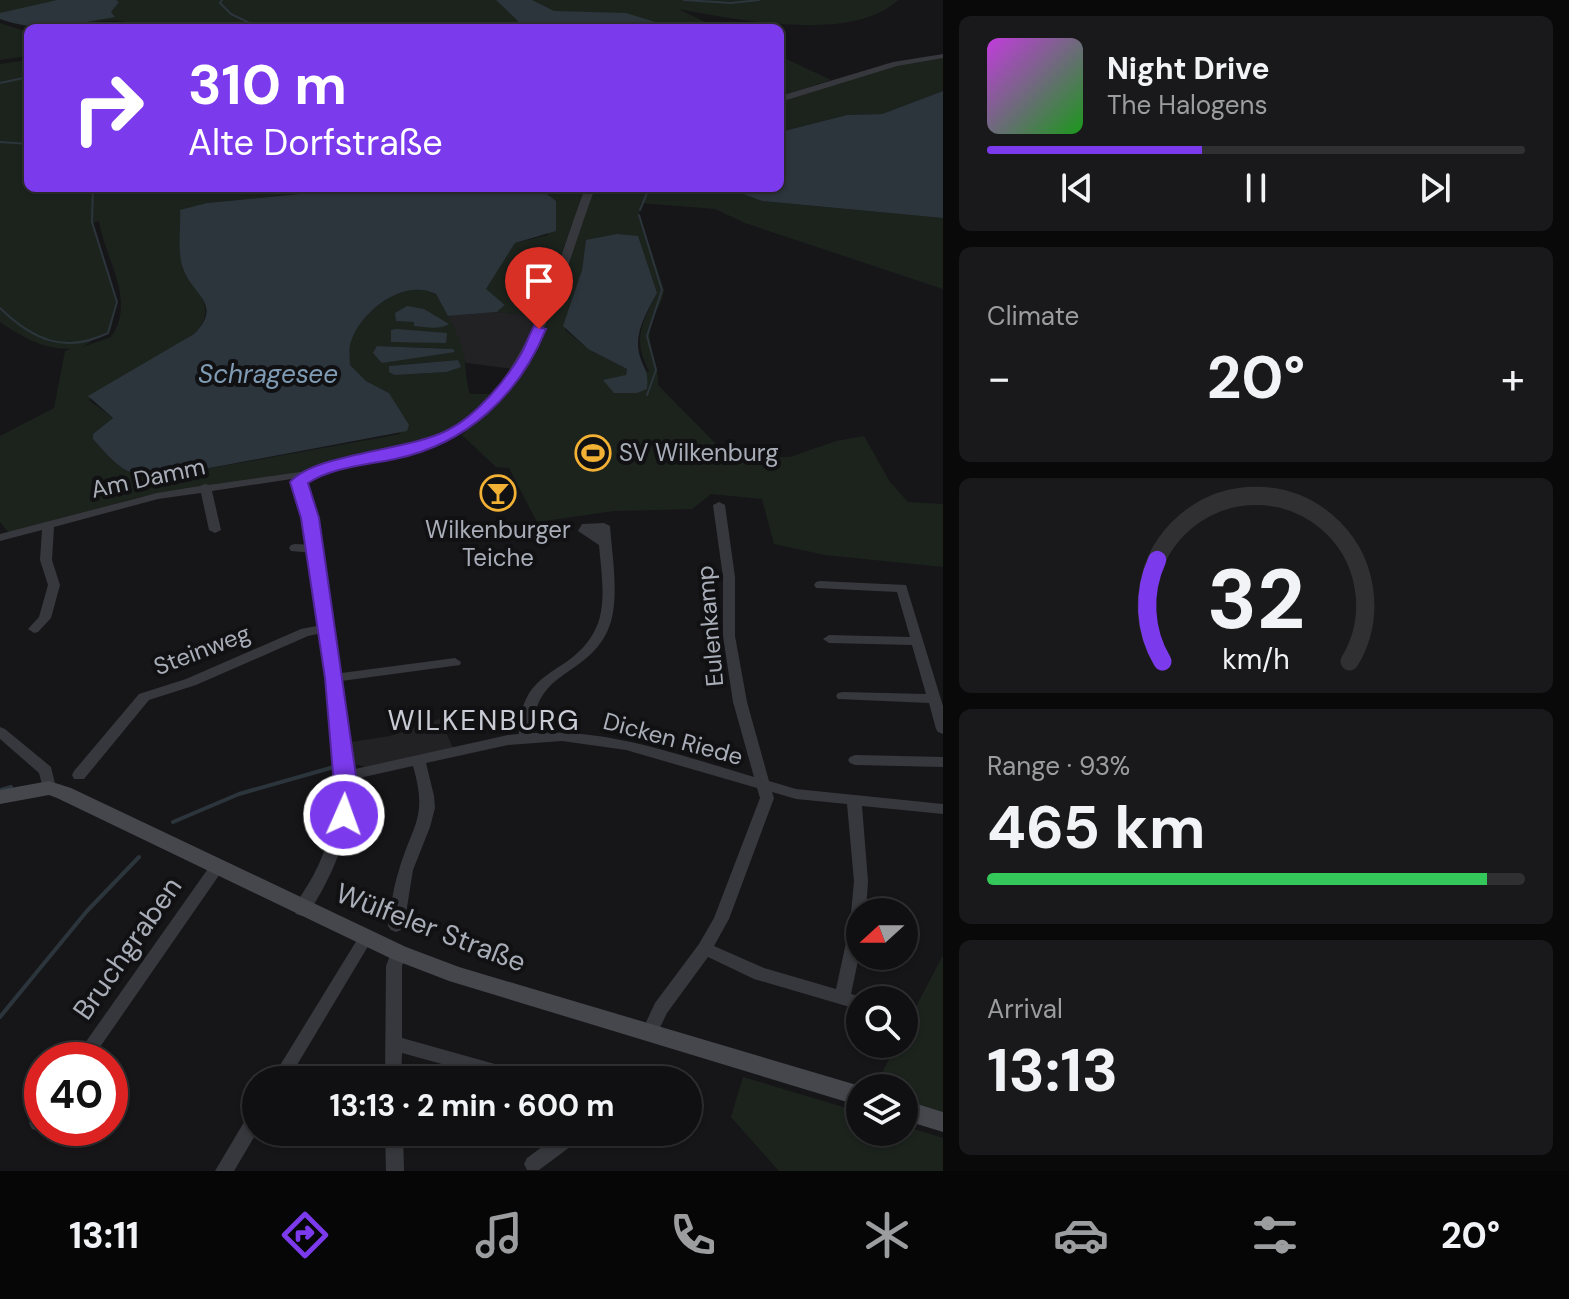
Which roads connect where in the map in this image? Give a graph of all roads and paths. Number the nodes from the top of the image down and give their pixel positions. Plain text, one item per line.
1 (943, 56) edge
2 (784, 98) edge
3 (589, 192) edge
4 (302, 480) junction
5 (205, 487) junction
6 (719, 505) dead end
7 (48, 524) junction
8 (215, 530) dead end
9 (0, 538) edge
10 (605, 543) dead end
11 (295, 548) dead end
12 (315, 549) junction
13 (820, 585) dead end
14 (327, 628) junction
15 (34, 629) dead end
16 (829, 639) dead end
17 (917, 641) junction
18 (455, 662) dead end
19 (334, 678) junction
20 (843, 696) dead end
21 (934, 699) junction
22 (943, 729) edge
23 (0, 732) edge
24 (526, 737) junction
25 (855, 760) dead end
26 (418, 761) junction
27 (943, 762) edge
28 (79, 775) dead end
29 (346, 776) junction
30 (766, 786) junction
31 (49, 788) junction
32 (0, 797) edge
33 (854, 799) junction
34 (943, 809) edge
35 (217, 867) junction
36 (302, 909) junction
37 (396, 926) dead end
38 (365, 939) junction
39 (705, 949) junction
40 (399, 953) junction
41 (842, 998) junction
42 (846, 999) edge
43 (649, 1033) junction
44 (94, 1042) edge
45 (393, 1043) junction
46 (288, 1066) edge
47 (393, 1066) edge
48 (476, 1066) edge
49 (846, 1092) edge
50 (918, 1114) edge
51 (943, 1122) edge
52 (242, 1141) edge
53 (394, 1146) edge
54 (557, 1146) edge
55 (533, 1164) dead end
56 (224, 1171) edge
57 (395, 1171) edge

1 - 2 street
3 - 4 street
4 - 5 street, Am Damm
4 - 12 street
5 - 7 street, Am Damm
5 - 8 street
6 - 30 street, Eulenkamp
7 - 9 street, Am Damm
7 - 15 street
10 - 24 street
11 - 12 street
12 - 14 street
13 - 17 street
14 - 19 street
14 - 28 street, Steinweg
16 - 17 street
17 - 21 street
18 - 19 street
19 - 29 street
20 - 21 street
21 - 22 street
23 - 31 street
24 - 26 street, Dicken Riede
24 - 30 street, Dicken Riede
25 - 27 street
26 - 29 street, Dicken Riede
26 - 37 street
29 - 36 street
30 - 33 street, Dicken Riede
30 - 39 street
31 - 32 main road
31 - 35 main road, Wülfeler Straße
33 - 34 street, Dicken Riede
33 - 41 street
35 - 36 main road, Wülfeler Straße
35 - 44 street, Bruchgraben
36 - 38 main road, Wülfeler Straße
38 - 40 main road, Wülfeler Straße
38 - 46 street
39 - 41 street
39 - 43 street
40 - 43 main road, Wülfeler Straße
40 - 45 street
41 - 42 street
43 - 49 main road, Wülfeler Straße
45 - 47 street
45 - 48 street
50 - 51 main road
52 - 56 street
53 - 57 street
54 - 55 street

